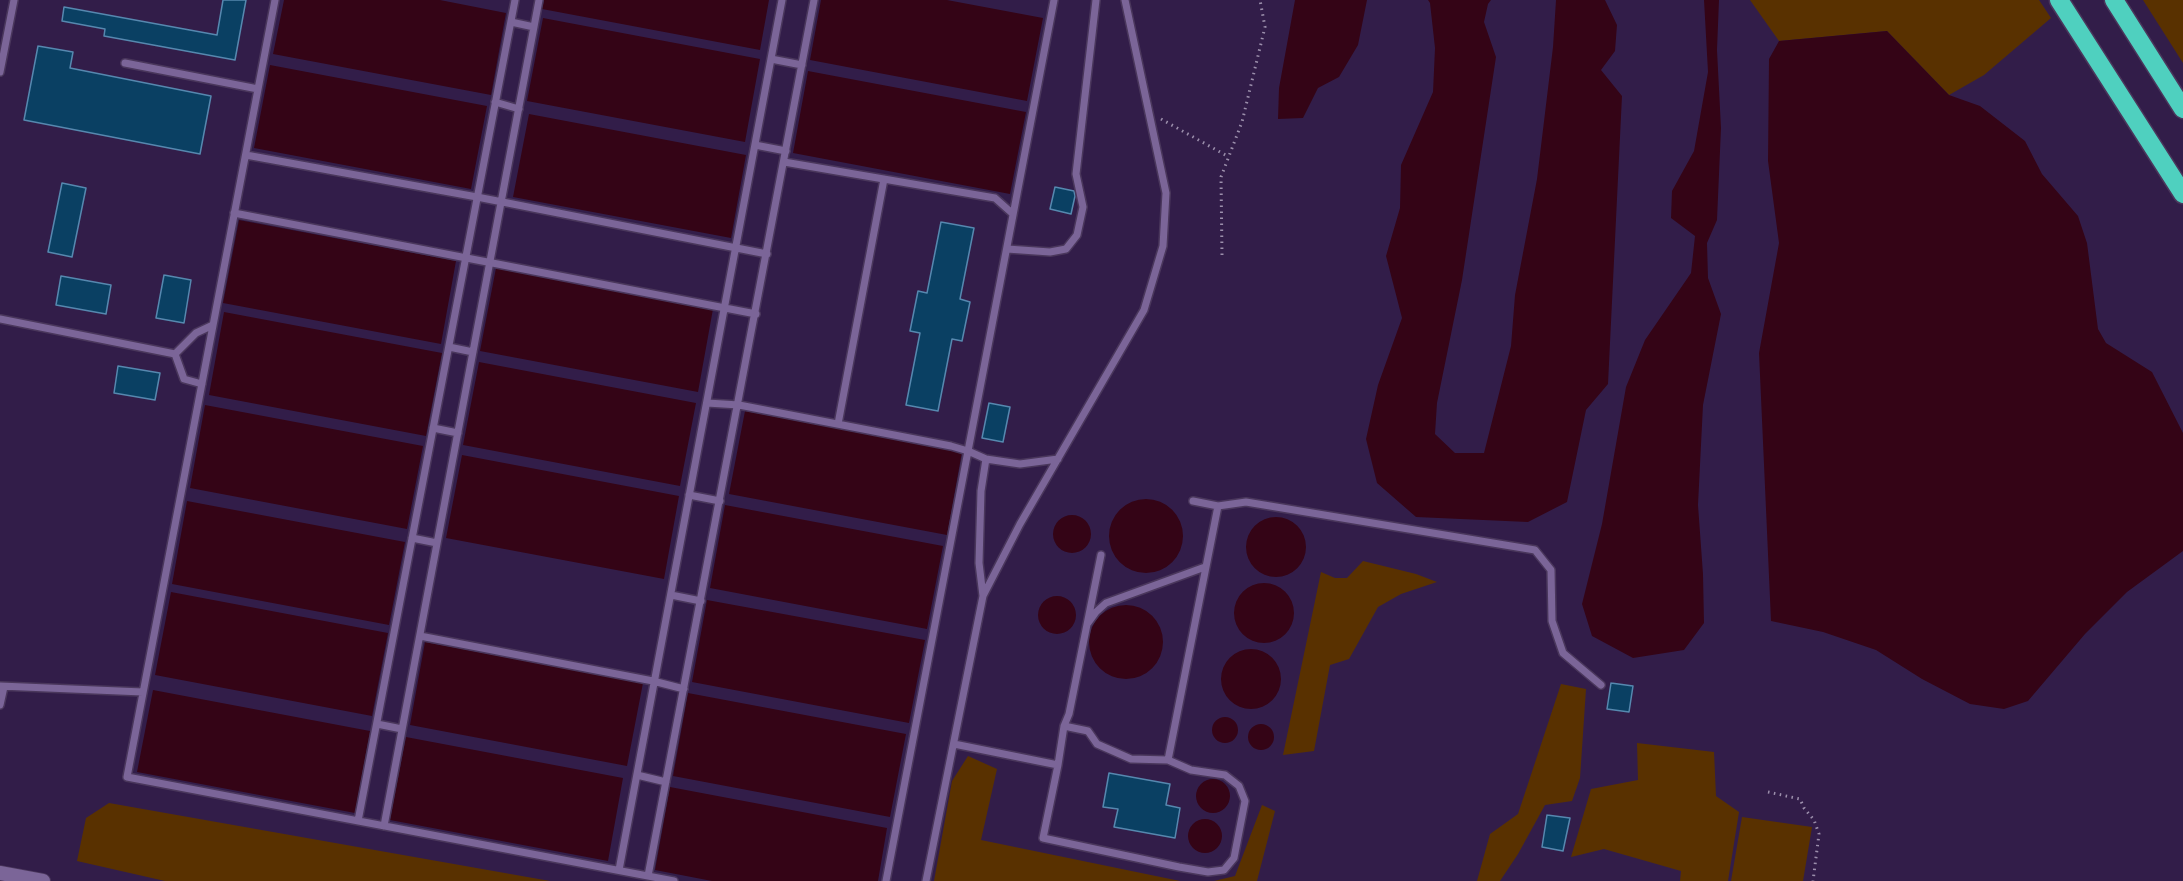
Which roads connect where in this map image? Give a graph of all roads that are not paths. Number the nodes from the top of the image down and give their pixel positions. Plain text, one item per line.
1 (14, 0) edge
2 (275, 0) edge
3 (515, 0) edge
4 (539, 0) edge
5 (782, 0) edge
6 (814, 0) edge
7 (1054, 0) edge
8 (1096, 0) edge
9 (1125, 0) edge
10 (2059, 0) edge
11 (2114, 0) edge
12 (511, 22) junction
13 (534, 27) junction
14 (2, 51) edge
15 (771, 59) junction
16 (125, 63) dead end
17 (802, 65) junction
18 (0, 72) edge
19 (258, 88) junction
20 (495, 102) junction
21 (519, 109) junction
22 (2183, 109) edge
23 (755, 145) junction
24 (786, 152) junction
25 (246, 155) junction
26 (784, 162) junction
27 (884, 179) junction
28 (2183, 194) edge
29 (477, 197) junction
30 (501, 203) junction
31 (234, 213) junction
32 (1013, 214) junction
33 (736, 248) junction
34 (1006, 249) junction
35 (767, 254) junction
36 (466, 258) junction
37 (490, 263) junction
38 (724, 306) junction
39 (756, 314) junction
40 (0, 319) edge
41 (213, 326) junction
42 (449, 347) junction
43 (473, 352) junction
44 (175, 354) junction
45 (202, 384) junction
46 (706, 403) junction
47 (739, 405) junction
48 (838, 424) junction
49 (433, 428) junction
50 (458, 433) junction
51 (968, 451) junction
52 (986, 459) junction
53 (1058, 459) junction
54 (689, 495) junction
55 (720, 501) junction
56 (1193, 501) dead end
57 (1218, 506) junction
58 (412, 538) junction
59 (437, 543) junction
60 (1101, 555) dead end
61 (1206, 567) junction
62 (671, 595) junction
63 (983, 596) junction
64 (701, 601) junction
65 (1087, 625) junction
66 (420, 636) junction
67 (653, 681) junction
68 (1601, 686) dead end
69 (2, 687) edge
70 (684, 689) junction
71 (143, 692) junction
72 (0, 705) edge
73 (377, 724) junction
74 (1064, 726) junction
75 (402, 729) junction
76 (954, 744) junction
77 (1168, 760) junction
78 (1058, 765) junction
79 (637, 776) junction
80 (666, 782) junction
81 (358, 821) junction
82 (384, 826) junction
83 (619, 870) junction
84 (0, 873) edge
85 (648, 876) junction
86 (43, 881) edge
87 (674, 881) edge
88 (886, 881) edge
89 (926, 881) edge

1 - 14 lane
2 - 19 lane
3 - 12 lane
4 - 13 lane
5 - 15 lane
6 - 17 lane
7 - 32 lane
8 - 34 lane
9 - 53 lane
10 - 28 highway
11 - 22 highway
12 - 13 lane
12 - 20 lane
13 - 21 lane
14 - 18 lane
15 - 17 lane
15 - 23 lane
16 - 19 lane
17 - 24 lane
19 - 25 lane
20 - 21 lane
20 - 29 lane
21 - 30 lane
23 - 24 lane
23 - 33 lane
24 - 26 lane
25 - 29 lane
25 - 31 lane
26 - 27 lane
26 - 35 lane
27 - 32 lane
27 - 48 lane
29 - 30 lane
29 - 36 lane
30 - 33 lane
30 - 37 lane
31 - 36 lane
31 - 41 lane
32 - 34 lane
33 - 35 lane
33 - 38 lane
34 - 51 lane
35 - 39 lane
36 - 37 lane
36 - 42 lane
37 - 38 lane
37 - 43 lane
38 - 39 lane
38 - 46 lane
39 - 47 lane
40 - 44 lane
41 - 44 lane
41 - 45 lane
42 - 43 lane
42 - 49 lane
43 - 50 lane
44 - 45 lane
45 - 71 lane
46 - 47 lane
46 - 54 lane
47 - 48 lane
47 - 55 lane
48 - 51 lane
49 - 50 lane
49 - 58 lane
50 - 59 lane
51 - 52 lane
51 - 88 lane
52 - 53 lane
52 - 63 lane
53 - 63 lane
54 - 55 lane
54 - 62 lane
55 - 64 lane
56 - 57 lane
57 - 61 lane
57 - 68 lane
58 - 59 lane
58 - 73 lane
59 - 66 lane
60 - 65 lane
61 - 65 lane
61 - 77 lane
62 - 64 lane
62 - 67 lane
63 - 76 lane
64 - 70 lane
65 - 74 lane
66 - 67 lane
66 - 75 lane
67 - 70 lane
67 - 79 lane
69 - 71 lane
69 - 72 lane
70 - 80 lane
71 - 81 lane
73 - 75 lane
73 - 81 lane
74 - 77 lane
74 - 78 lane
75 - 82 lane
76 - 78 lane
76 - 89 lane
77 - 78 lane
79 - 80 lane
79 - 83 lane
80 - 85 lane
81 - 82 lane
82 - 83 lane
83 - 85 lane
84 - 86 street
85 - 87 lane

